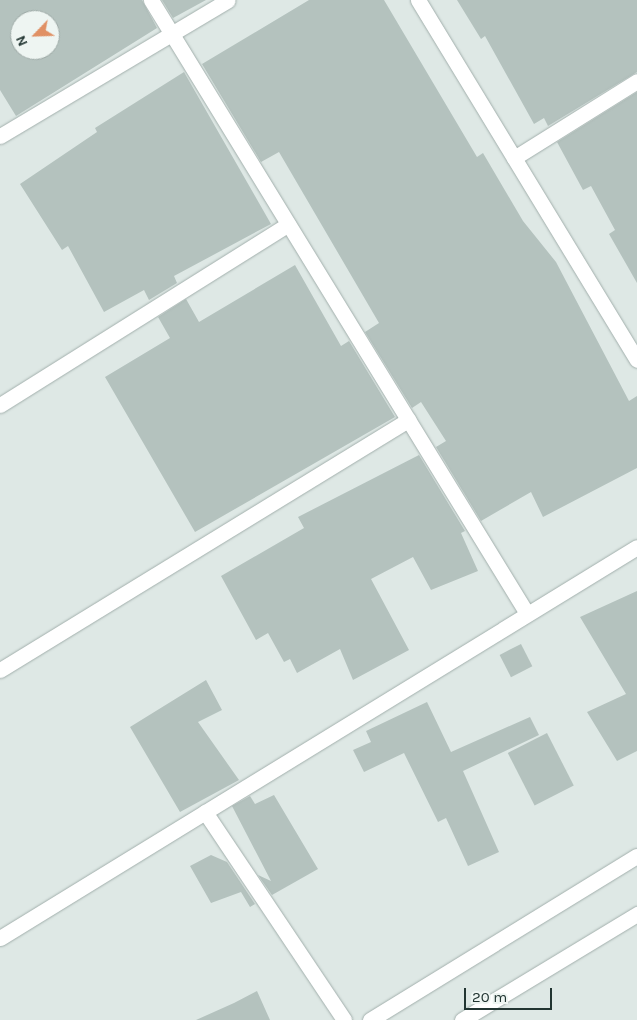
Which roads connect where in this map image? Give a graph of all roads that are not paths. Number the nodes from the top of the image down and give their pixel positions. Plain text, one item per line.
1 (151, 0) edge
2 (228, 0) edge
3 (418, 0) edge
4 (172, 34) junction
5 (637, 81) edge
6 (0, 136) edge
7 (514, 158) junction
8 (288, 224) junction
9 (637, 360) edge
10 (0, 405) edge
11 (408, 420) junction
12 (637, 546) edge
13 (526, 612) junction
14 (0, 670) edge
15 (206, 812) junction
16 (637, 856) edge
17 (637, 914) edge
18 (0, 938) edge
19 (344, 1020) edge
20 (370, 1020) edge
21 (462, 1020) edge

1 - 4 street
2 - 4 street
3 - 7 street
4 - 6 street
4 - 8 street
5 - 7 street
7 - 9 street
8 - 10 street
8 - 11 street
11 - 13 street
11 - 14 street
12 - 13 street
13 - 15 street
15 - 18 street
15 - 19 street
16 - 20 street
17 - 21 street

